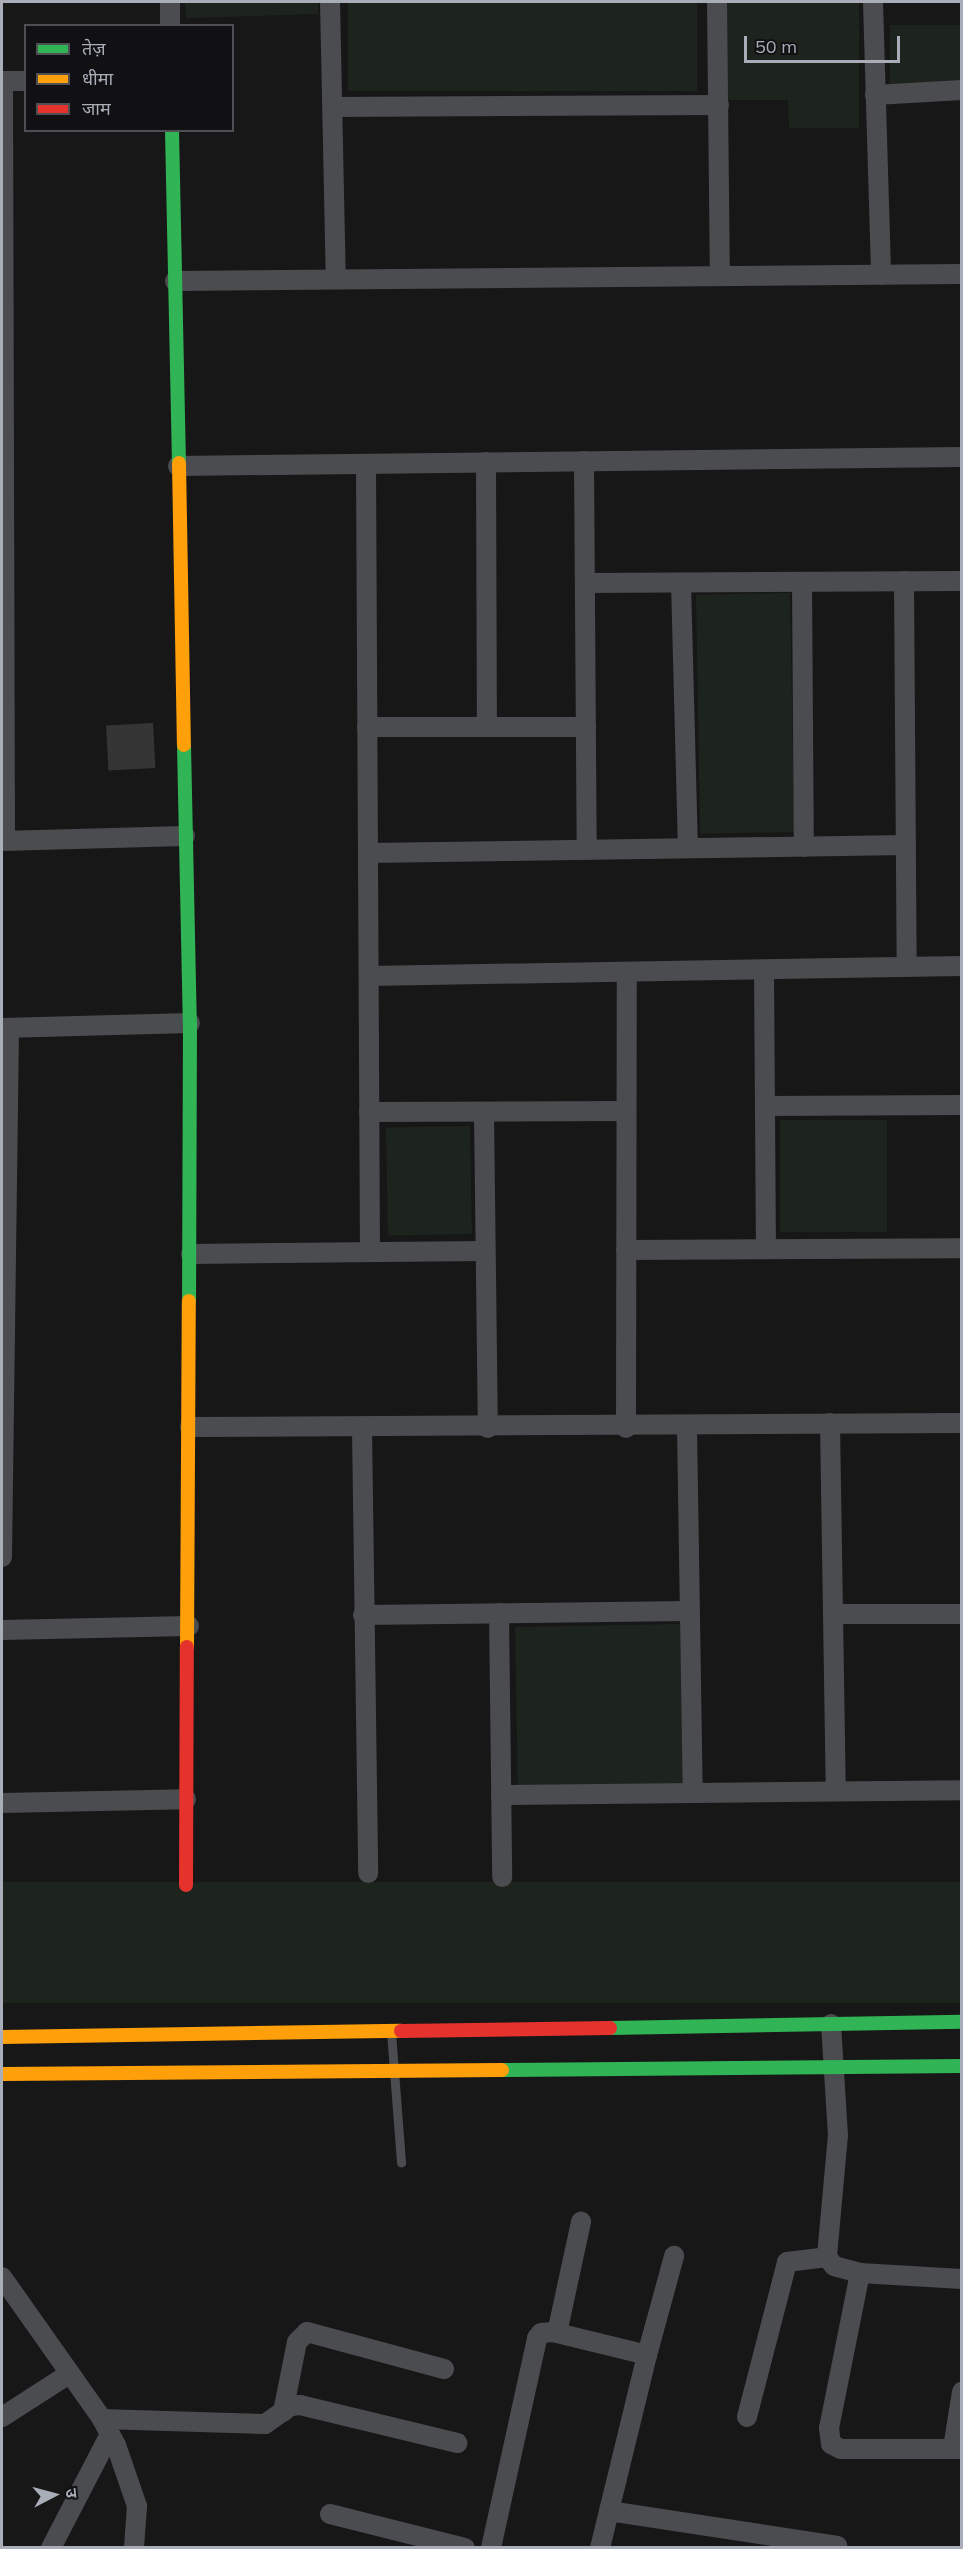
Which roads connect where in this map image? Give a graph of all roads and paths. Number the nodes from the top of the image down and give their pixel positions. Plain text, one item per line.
1 (170, 2) edge
2 (330, 2) edge
3 (717, 2) edge
4 (873, 2) edge
5 (170, 24) edge
6 (2, 81) edge
7 (24, 81) edge
8 (962, 90) edge
9 (875, 95) junction
10 (719, 105) junction
11 (333, 108) junction
12 (172, 132) edge
13 (3, 256) edge
14 (881, 274) junction
15 (962, 274) edge
16 (720, 276) junction
17 (336, 277) junction
18 (175, 281) junction
19 (962, 457) edge
20 (584, 461) junction
21 (486, 462) junction
22 (366, 464) junction
23 (178, 466) junction
24 (3, 489) edge
25 (904, 581) junction
26 (962, 581) edge
27 (802, 582) junction
28 (681, 583) junction
29 (585, 584) junction
30 (4, 660) edge
31 (367, 727) junction
32 (487, 727) junction
33 (586, 727) junction
34 (185, 836) junction
35 (3, 841) edge
36 (906, 845) junction
37 (804, 847) junction
38 (688, 848) junction
39 (587, 850) junction
40 (368, 853) junction
41 (962, 966) edge
42 (908, 967) junction
43 (764, 970) junction
44 (627, 972) junction
45 (369, 976) junction
46 (190, 1023) junction
47 (5, 1028) edge
48 (962, 1105) edge
49 (765, 1106) junction
50 (626, 1111) junction
51 (369, 1112) junction
52 (484, 1112) junction
53 (5, 1200) edge
54 (962, 1248) edge
55 (766, 1249) junction
56 (626, 1250) junction
57 (485, 1251) junction
58 (370, 1252) junction
59 (191, 1254) junction
60 (830, 1423) junction
61 (962, 1423) edge
62 (190, 1426) junction
63 (687, 1427) junction
64 (362, 1428) junction
65 (488, 1428) junction
66 (626, 1428) junction
67 (2, 1557) edge
68 (689, 1611) junction
69 (499, 1613) junction
70 (833, 1614) junction
71 (962, 1614) edge
72 (363, 1615) junction
73 (189, 1626) junction
74 (2, 1630) edge
75 (962, 1790) edge
76 (836, 1791) junction
77 (693, 1793) junction
78 (501, 1795) junction
79 (186, 1798) junction
80 (2, 1803) edge
81 (368, 1873) dead end
82 (502, 1876) dead end
83 (186, 1885) dead end
84 (962, 2022) edge
85 (831, 2024) junction
86 (391, 2030) junction
87 (2, 2037) edge
88 (962, 2066) edge
89 (836, 2068) junction
90 (392, 2072) junction
91 (2, 2074) edge
92 (401, 2163) dead end
93 (581, 2222) dead end
94 (674, 2256) dead end
95 (827, 2257) junction
96 (860, 2273) junction
97 (2, 2277) edge
98 (962, 2279) edge
99 (557, 2333) junction
100 (647, 2355) junction
101 (444, 2369) dead end
102 (69, 2374) junction
103 (962, 2392) edge
104 (283, 2412) junction
105 (2, 2417) edge
106 (747, 2417) dead end
107 (106, 2427) junction
108 (458, 2443) dead end
109 (957, 2448) edge
110 (609, 2511) junction
111 (330, 2514) dead end
112 (837, 2546) dead end
113 (51, 2547) edge
114 (134, 2547) edge
115 (465, 2547) edge
116 (491, 2547) edge
117 (600, 2547) edge

1 - 5 street
2 - 11 street
3 - 10 street
4 - 9 street
6 - 7 street
6 - 13 street
8 - 9 street
9 - 14 street
10 - 11 street
10 - 16 street
11 - 17 street
12 - 18 street
13 - 24 street
14 - 15 street
14 - 16 street
16 - 17 street
17 - 18 street
18 - 23 street
19 - 20 street
20 - 21 street
20 - 29 street
21 - 22 street
21 - 32 street
22 - 23 street
22 - 31 street
23 - 34 street
24 - 30 street
25 - 26 street
25 - 27 street
25 - 36 street
27 - 28 street
27 - 37 street
28 - 29 street
28 - 38 street
29 - 33 street
30 - 35 street
31 - 32 street
31 - 40 street
32 - 33 street
33 - 39 street
34 - 35 street
34 - 46 street
36 - 37 street
36 - 42 street
37 - 38 street
38 - 39 street
39 - 40 street
40 - 45 street
41 - 42 street
42 - 43 street
43 - 44 street
43 - 49 street
44 - 45 street
44 - 50 street
45 - 51 street
46 - 47 street
46 - 59 street
47 - 53 street
48 - 49 street
49 - 55 street
50 - 52 street
50 - 56 street
51 - 52 street
51 - 58 street
52 - 57 street
53 - 67 street
54 - 55 street
55 - 56 street
56 - 66 street
57 - 58 street
57 - 65 street
58 - 59 street
59 - 62 street
60 - 61 street
60 - 63 street
60 - 70 street
62 - 64 street
62 - 73 street
63 - 66 street
63 - 68 street
64 - 65 street
64 - 72 street
65 - 66 street
68 - 69 street
68 - 77 street
69 - 72 street
69 - 78 street
70 - 71 street
70 - 76 street
72 - 81 street
73 - 74 street
73 - 79 street
75 - 76 street
76 - 77 street
77 - 78 street
78 - 82 street
79 - 80 street
79 - 83 street
84 - 85 street
85 - 86 street
85 - 89 street
86 - 87 street
86 - 90 lane
88 - 89 street
89 - 90 street
89 - 95 street
90 - 91 street
90 - 92 lane
93 - 99 street
94 - 100 street
95 - 96 street
95 - 106 street
96 - 98 street
96 - 109 street
97 - 102 street
99 - 100 street
99 - 116 street
100 - 110 street
101 - 104 street
102 - 105 street
102 - 107 street
103 - 109 street
104 - 107 street
104 - 108 street
107 - 113 street
107 - 114 street
110 - 112 street
110 - 117 street
111 - 115 street

